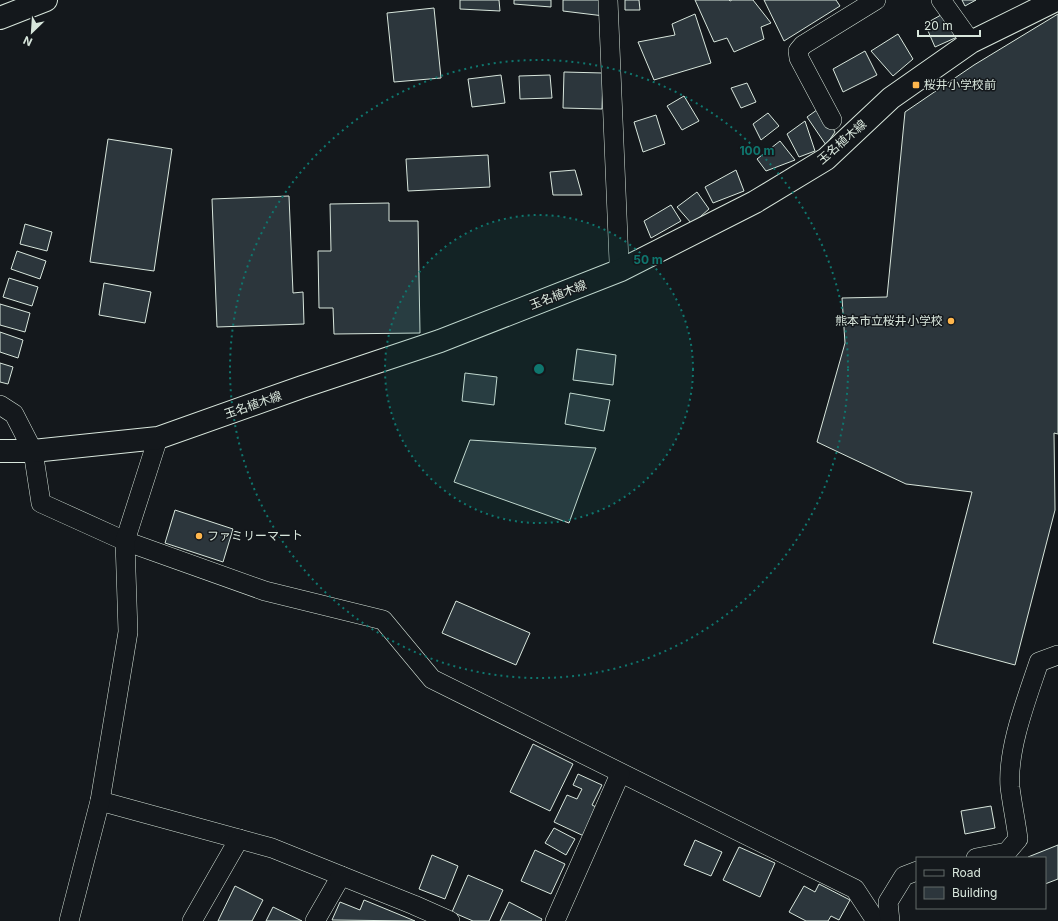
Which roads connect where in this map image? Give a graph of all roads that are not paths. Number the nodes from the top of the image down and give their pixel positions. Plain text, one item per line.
1 (46, 0) edge
2 (608, 0) edge
3 (876, 0) edge
4 (941, 0) edge
5 (1056, 0) edge
6 (0, 18) edge
7 (970, 42) junction
8 (832, 120) dead end
9 (622, 270) junction
10 (0, 405) edge
11 (158, 438) junction
12 (0, 451) edge
13 (33, 451) junction
14 (125, 541) junction
15 (1058, 655) edge
16 (620, 774) junction
17 (100, 801) junction
18 (239, 839) junction
19 (981, 857) edge
20 (916, 872) edge
21 (341, 876) junction
22 (444, 920) edge
23 (69, 921) edge
24 (192, 921) edge
25 (315, 921) edge
26 (555, 921) edge
27 (876, 921) edge
28 (890, 921) edge

1 - 6 main road
2 - 9 street
3 - 8 street
4 - 7 street
5 - 7 main road, 玉名植木線
7 - 9 main road, 玉名植木線
9 - 11 main road, 玉名植木線
10 - 13 street
11 - 13 main road, 玉名植木線
11 - 14 street
12 - 13 main road, 玉名植木線
13 - 14 street
14 - 16 street
14 - 17 street
15 - 19 street
16 - 26 street
16 - 27 street
17 - 18 street
17 - 23 street
18 - 21 street
18 - 24 street
20 - 28 street
21 - 22 street
21 - 25 street

